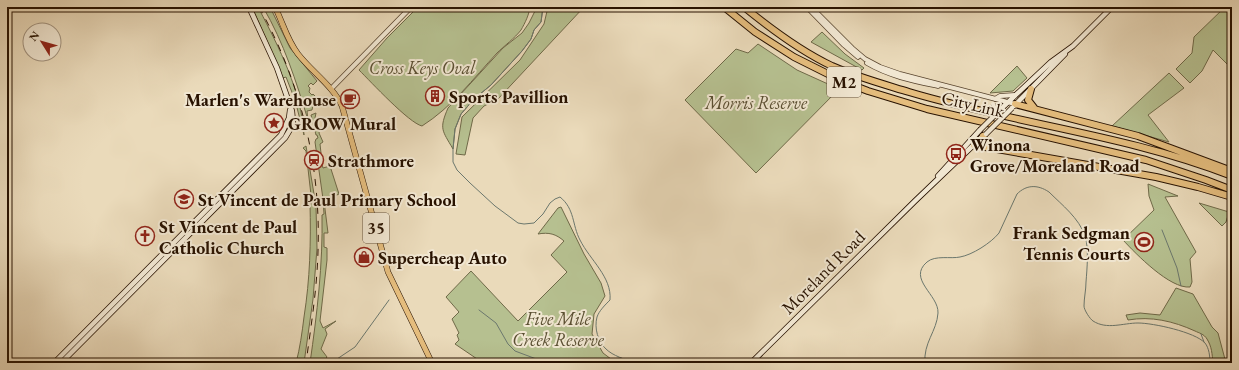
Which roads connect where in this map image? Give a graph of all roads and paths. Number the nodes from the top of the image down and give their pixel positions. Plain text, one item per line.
1 (249, 7) edge
2 (275, 7) edge
3 (412, 7) edge
4 (724, 7) edge
5 (744, 7) edge
6 (807, 7) edge
7 (811, 7) edge
8 (1112, 7) edge
9 (1073, 46) junction
10 (1031, 89) junction
11 (331, 90) junction
12 (961, 90) junction
13 (1015, 95) junction
14 (994, 102) junction
15 (1006, 104) junction
16 (1013, 106) junction
17 (1035, 109) junction
18 (994, 116) junction
19 (288, 127) junction
20 (983, 133) junction
21 (974, 145) junction
22 (1000, 149) junction
23 (1232, 171) edge
24 (1232, 176) edge
25 (1232, 190) edge
26 (1232, 198) edge
27 (915, 201) junction
28 (54, 363) edge
29 (61, 363) edge
30 (432, 363) edge
31 (750, 363) edge

1 - 19 main road
2 - 11 main road, 35
3 - 11 street
4 - 25 highway, CityLink / M2
5 - 24 highway, CityLink / M2
6 - 12 street
7 - 12 street
8 - 9 main road, Moreland Road
9 - 10 main road, Moreland Road
9 - 13 main road, Moreland Road
10 - 16 main road, Moreland Road
10 - 17 highway
11 - 30 main road, 35
12 - 14 street
13 - 14 street
13 - 15 main road, Moreland Road
14 - 15 street
14 - 18 street, bridge
15 - 16 street
15 - 18 main road, Moreland Road, bridge
16 - 17 highway
16 - 20 main road, Moreland Road, bridge
17 - 23 highway
18 - 20 main road, Moreland Road, bridge
19 - 28 main road
19 - 29 main road
20 - 21 main road, Moreland Road
20 - 22 highway
20 - 27 main road, Moreland Road
21 - 22 highway
21 - 27 main road, Moreland Road
22 - 26 highway
27 - 31 main road, Moreland Road

